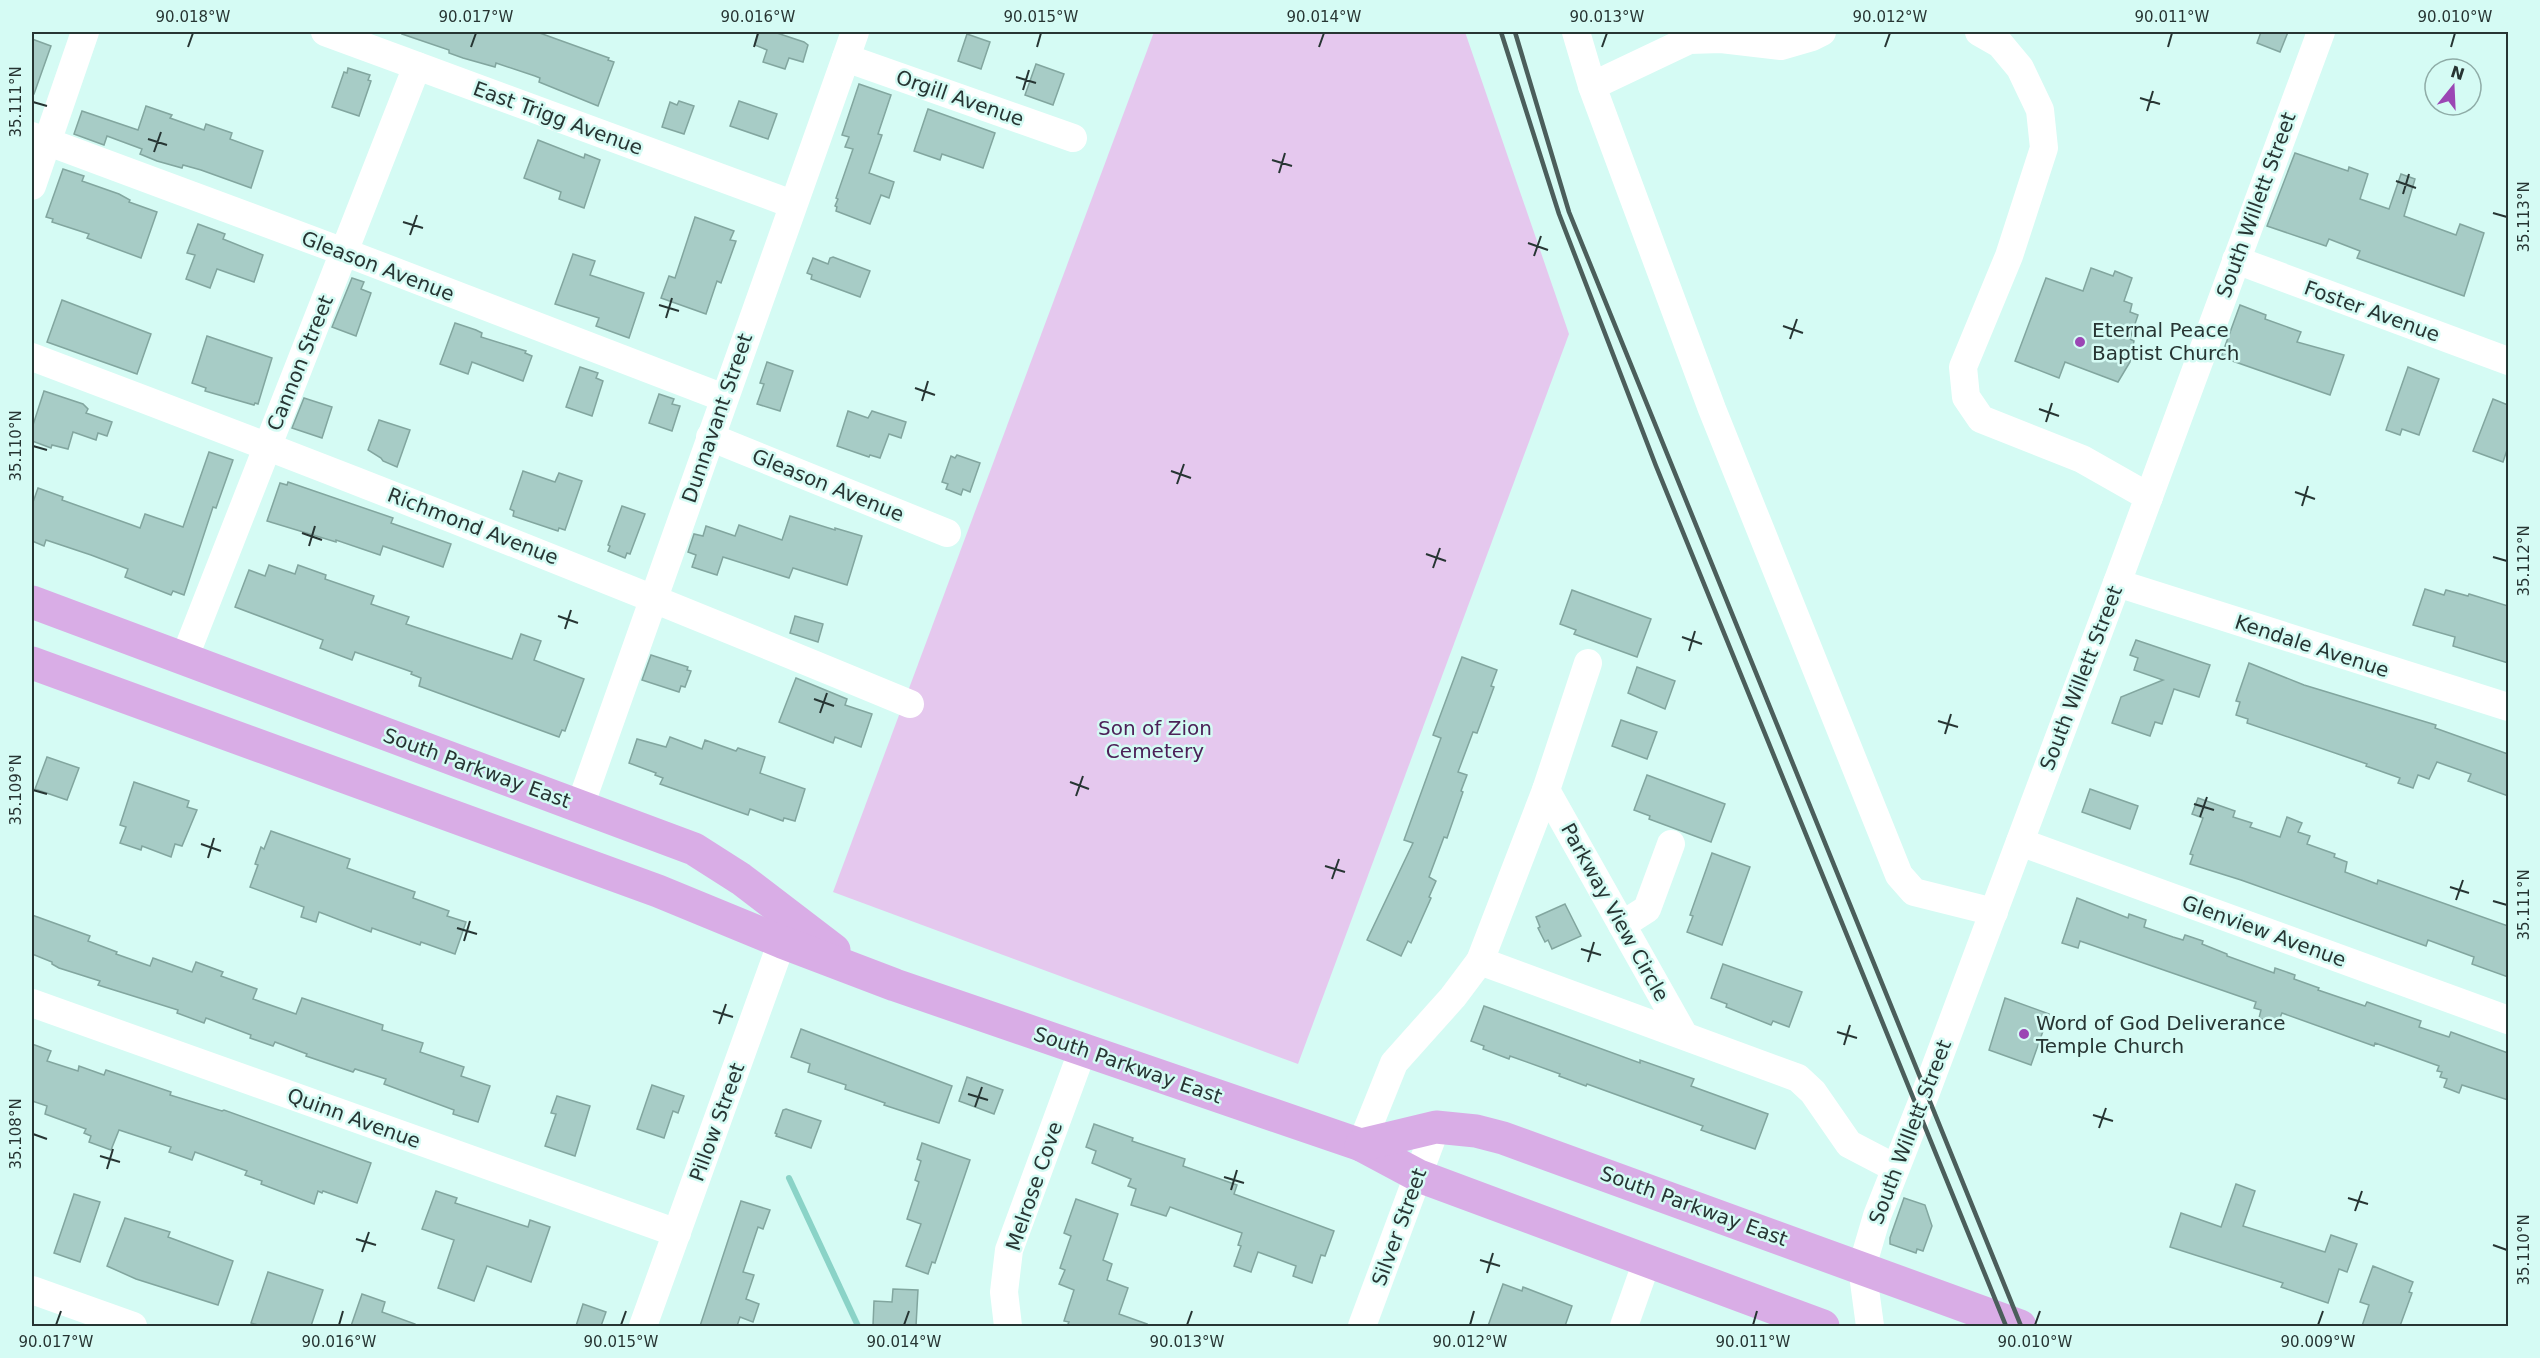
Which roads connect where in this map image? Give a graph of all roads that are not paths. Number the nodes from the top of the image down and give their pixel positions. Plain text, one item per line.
1 (85, 32) edge
2 (325, 32) edge
3 (855, 32) edge
4 (1576, 32) edge
5 (1822, 32) edge
6 (1979, 32) edge
7 (2321, 32) edge
8 (846, 58) junction
9 (417, 66) junction
10 (1592, 86) junction
11 (1073, 138) dead end
12 (39, 139) edge
13 (32, 186) edge
14 (792, 204) junction
15 (344, 252) junction
16 (2236, 260) junction
17 (32, 357) edge
18 (2508, 361) edge
19 (724, 398) junction
20 (710, 437) junction
21 (268, 446) junction
22 (2149, 496) junction
23 (947, 533) dead end
24 (2117, 583) junction
25 (654, 597) junction
26 (32, 602) edge
27 (184, 659) junction
28 (32, 663) edge
29 (1588, 663) dead end
30 (910, 704) dead end
31 (2508, 707) edge
32 (1546, 790) junction
33 (580, 806) junction
34 (2020, 842) junction
35 (1671, 844) dead end
36 (1994, 912) junction
37 (1622, 925) junction
38 (786, 930) junction
39 (1480, 961) junction
40 (32, 1003) edge
41 (2508, 1020) edge
42 (1684, 1035) junction
43 (1083, 1049) junction
44 (1436, 1127) junction
45 (1361, 1145) junction
46 (1895, 1168) junction
47 (1419, 1176) junction
48 (676, 1233) junction
49 (1647, 1261) junction
50 (1862, 1268) junction
51 (32, 1290) edge
52 (133, 1326) edge
53 (643, 1326) edge
54 (1008, 1326) edge
55 (1362, 1326) edge
56 (1624, 1326) edge
57 (1823, 1326) edge
58 (1870, 1326) edge
59 (2020, 1326) edge

1 - 12 street
2 - 9 street, East Trigg Avenue
3 - 8 street, Dunnavant Street
4 - 10 street
5 - 10 street
6 - 22 street
7 - 16 street, South Willett Street
8 - 11 street, Orgill Avenue
8 - 14 street, Dunnavant Street
9 - 14 street, East Trigg Avenue
9 - 15 street, Cannon Street
10 - 36 street
12 - 13 street
12 - 15 street, Gleason Avenue
14 - 19 street, Dunnavant Street
15 - 19 street, Gleason Avenue
15 - 21 street, Cannon Street
16 - 18 street, Foster Avenue
16 - 22 street, South Willett Street
17 - 21 street, Richmond Avenue
19 - 20 street, Dunnavant Street
20 - 23 street, Gleason Avenue
20 - 25 street, Dunnavant Street
21 - 25 street, Richmond Avenue
21 - 27 street, Cannon Street
22 - 24 street, South Willett Street
24 - 31 street, Kendale Avenue
24 - 34 street, South Willett Street
25 - 30 street, Richmond Avenue
25 - 33 street, Dunnavant Street
26 - 27 main road, South Parkway East
27 - 33 main road, South Parkway East
28 - 38 main road, South Parkway East
29 - 32 street, Parkway View Circle
32 - 37 street, Parkway View Circle
32 - 39 street, Parkway View Circle
33 - 38 main road, South Parkway East
34 - 36 street, South Willett Street
34 - 41 street, Glenview Avenue
35 - 37 street
36 - 46 street, South Willett Street
37 - 42 street, Parkway View Circle
38 - 43 main road, South Parkway East
38 - 48 street, Pillow Street
39 - 42 street, Parkway View Circle
39 - 45 street, Parkway View Circle
40 - 48 street, Quinn Avenue
42 - 46 street, Parkway View Circle
43 - 45 main road, South Parkway East
43 - 54 street, Melrose Cove
44 - 45 main road, South Parkway East
44 - 47 street, Silver Street
44 - 50 main road, South Parkway East
45 - 47 main road, South Parkway East
46 - 50 street, South Willett Street
47 - 49 main road, South Parkway East
47 - 55 street, Silver Street
48 - 53 street, Pillow Street
49 - 56 street
49 - 57 main road, South Parkway East
50 - 58 street, South Willett Street
50 - 59 main road, South Parkway East
51 - 52 street

